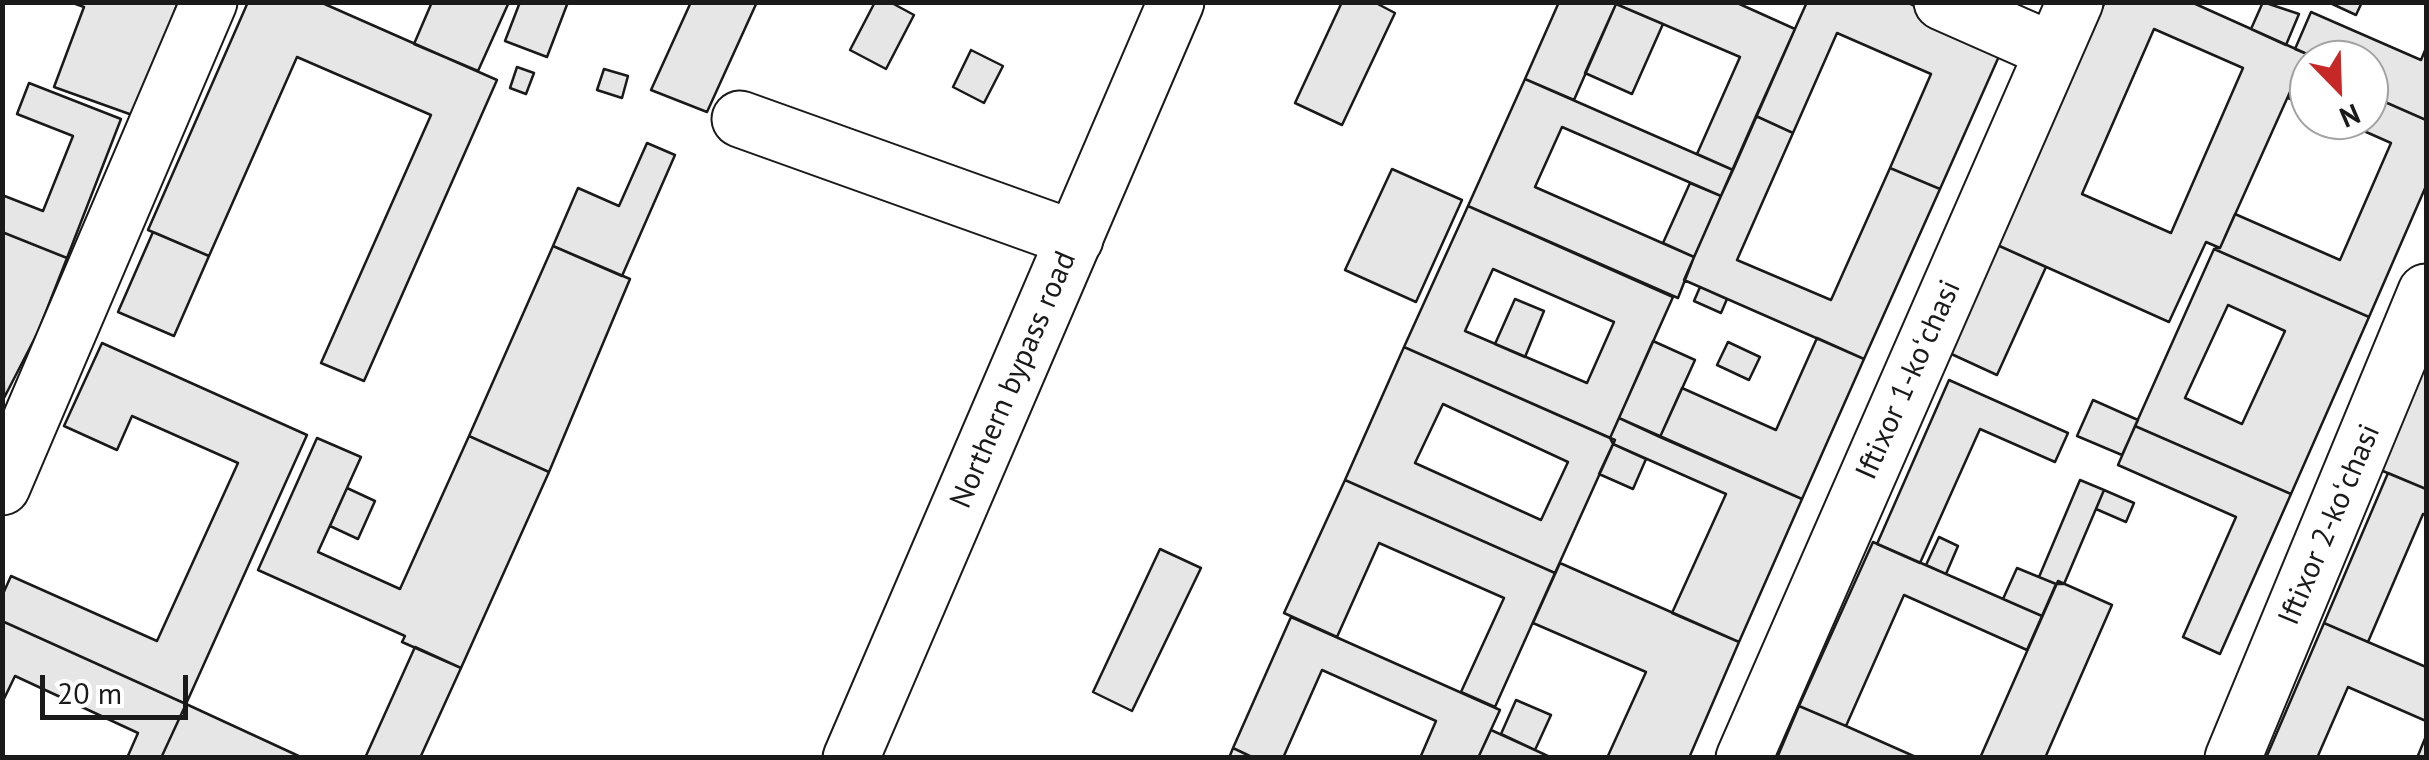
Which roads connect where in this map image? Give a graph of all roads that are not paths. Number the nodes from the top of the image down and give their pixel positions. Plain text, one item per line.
1 (209, 2) edge
2 (1176, 2) edge
3 (1942, 2) edge
4 (2064, 27) edge
5 (740, 119) dead end
6 (1074, 239) junction
7 (2426, 292) edge
8 (2, 487) edge
9 (851, 758) edge
10 (1744, 758) edge
11 (2233, 758) edge

1 - 8 street
2 - 6 street, Northern bypass road
3 - 4 street
4 - 10 street, Iftixor 1-koʻchasi
5 - 6 street
6 - 9 street, Northern bypass road
7 - 11 street, Iftixor 2-koʻchasi

